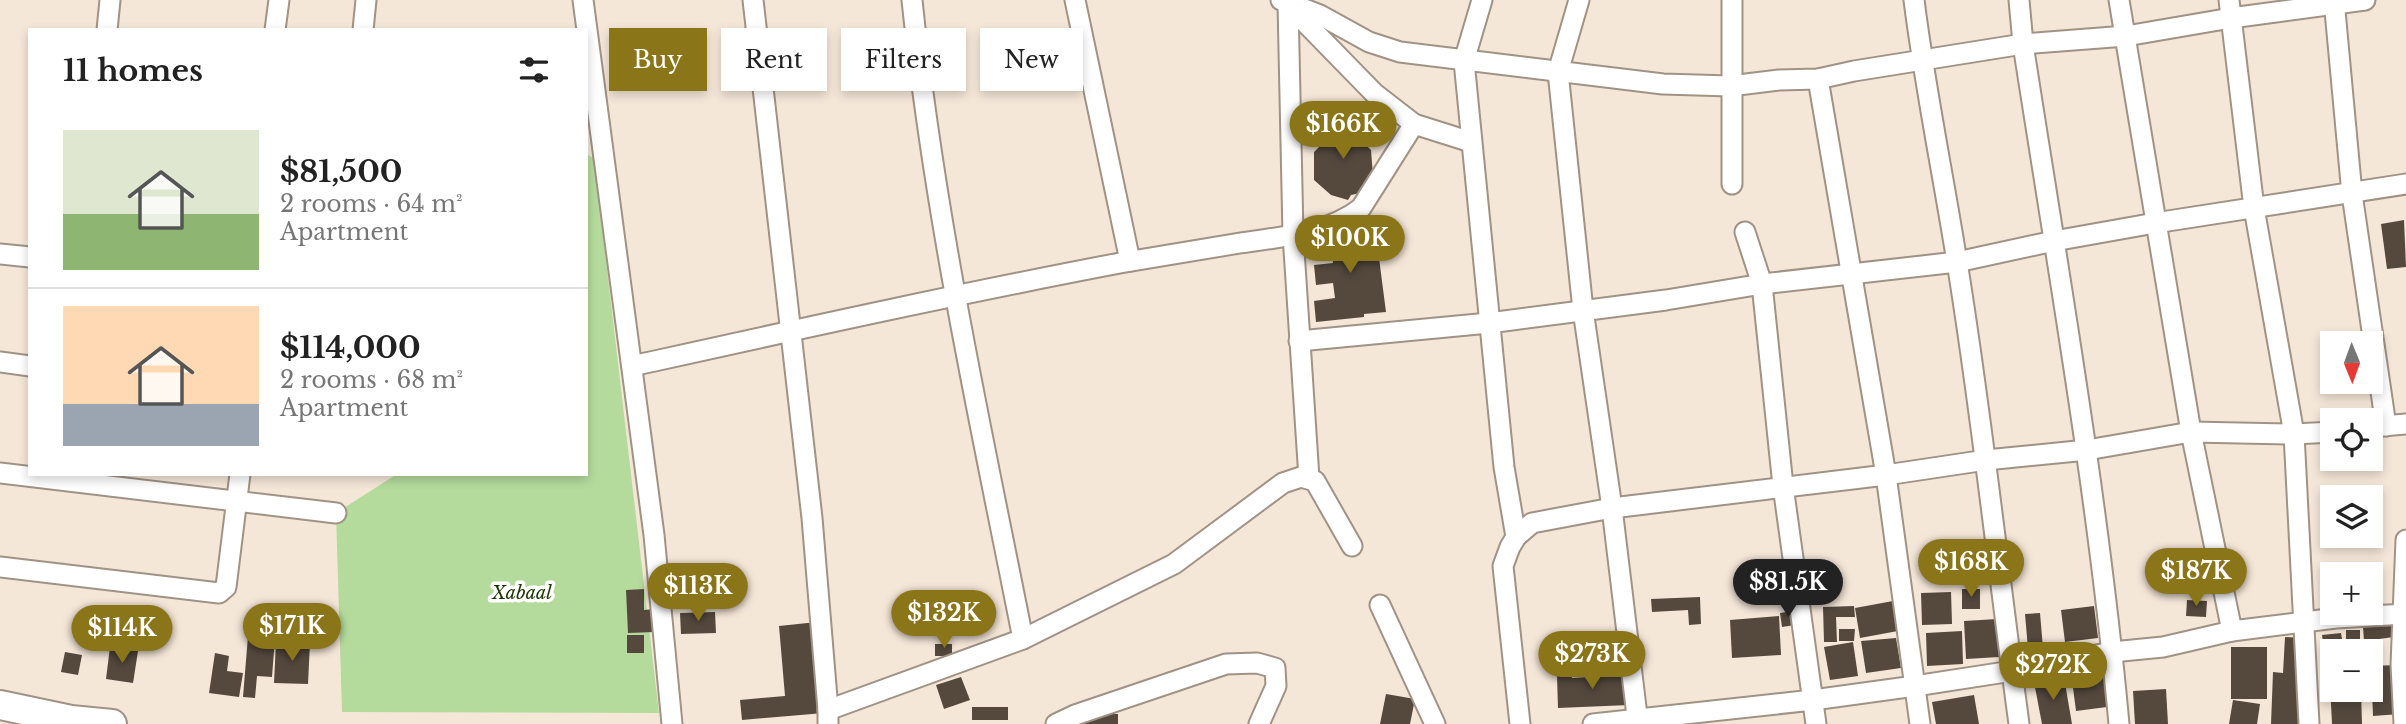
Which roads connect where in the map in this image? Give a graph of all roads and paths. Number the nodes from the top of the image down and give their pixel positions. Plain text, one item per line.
1 (110, 0) edge
2 (279, 0) edge
3 (366, 0) edge
4 (583, 0) edge
5 (753, 0) edge
6 (912, 0) edge
7 (1075, 0) edge
8 (1482, 0) edge
9 (1579, 0) edge
10 (1732, 0) edge
11 (1914, 0) edge
12 (2018, 0) edge
13 (2119, 0) edge
14 (2365, 0) edge
15 (1284, 2) edge
16 (2334, 2) edge
17 (2230, 9) edge
18 (107, 28) edge
19 (275, 28) edge
20 (363, 28) edge
21 (586, 28) edge
22 (2126, 36) junction
23 (2023, 44) junction
24 (589, 50) edge
25 (1464, 61) junction
26 (1921, 62) junction
27 (1558, 72) junction
28 (1818, 79) junction
29 (1731, 86) junction
30 (1414, 124) junction
31 (1471, 142) junction
32 (1732, 184) dead end
33 (2406, 184) edge
34 (2352, 194) junction
35 (2254, 208) junction
36 (2155, 223) junction
37 (1745, 232) dead end
38 (1293, 235) junction
39 (2053, 241) junction
40 (0, 254) edge
41 (28, 257) edge
42 (1130, 261) junction
43 (1957, 261) junction
44 (1851, 275) junction
45 (1762, 285) junction
46 (955, 295) junction
47 (1583, 310) junction
48 (1489, 323) junction
49 (792, 331) junction
50 (1299, 341) junction
51 (0, 362) edge
52 (28, 366) edge
53 (632, 366) junction
54 (2388, 426) edge
55 (2191, 432) junction
56 (2320, 433) edge
57 (2294, 435) junction
58 (2087, 450) junction
59 (1986, 460) junction
60 (0, 473) edge
61 (1886, 475) junction
62 (240, 476) edge
63 (1309, 478) junction
64 (1783, 486) junction
65 (236, 502) junction
66 (1612, 508) junction
67 (337, 513) dead end
68 (1516, 537) junction
69 (2406, 540) edge
70 (1352, 547) dead end
71 (0, 568) edge
72 (1380, 605) dead end
73 (2405, 614) edge
74 (2305, 622) junction
75 (2232, 631) junction
76 (1023, 639) junction
77 (2112, 652) junction
78 (2012, 671) junction
79 (1915, 685) junction
80 (1813, 700) junction
81 (0, 705) edge
82 (828, 717) edge
83 (1638, 722) edge
84 (112, 724) edge
85 (672, 724) edge
86 (1056, 724) edge
87 (1259, 724) edge
88 (1435, 724) edge
89 (1520, 724) edge
90 (1593, 724) edge
91 (1816, 724) edge
92 (1920, 724) edge
93 (2019, 724) edge
94 (2119, 724) edge
95 (2309, 724) edge
96 (2404, 724) edge

1 - 18 street
2 - 19 street
3 - 20 street
4 - 21 street
5 - 49 street
6 - 46 street
7 - 42 street
8 - 25 street
9 - 27 street
10 - 29 street
11 - 26 street
12 - 23 street
13 - 22 street
14 - 16 street
15 - 25 street
15 - 30 street
15 - 38 street
16 - 17 street
16 - 34 street
17 - 22 street
17 - 35 street
22 - 23 street
22 - 36 street
23 - 26 street
23 - 39 street
24 - 53 street
25 - 27 street
25 - 31 street
26 - 28 street
26 - 43 street
27 - 29 street
27 - 47 street
28 - 29 street
28 - 44 street
29 - 32 street
30 - 31 street
30 - 38 street
31 - 48 street
33 - 34 street
34 - 35 street
34 - 54 street
35 - 36 street
35 - 57 street
36 - 39 street
36 - 55 street
37 - 45 street
38 - 42 street
38 - 50 street
39 - 43 street
39 - 58 street
40 - 41 street
42 - 46 street
43 - 44 street
43 - 59 street
44 - 45 street
44 - 61 street
45 - 47 street
45 - 64 street
46 - 49 street
46 - 76 street
47 - 48 street
47 - 66 street
48 - 50 street
48 - 68 street
49 - 53 street
49 - 82 street
50 - 63 street
51 - 52 street
53 - 85 street
55 - 57 street
55 - 58 street
55 - 75 street
56 - 57 street
57 - 74 street
58 - 59 street
58 - 77 street
59 - 61 street
59 - 78 street
60 - 65 street
61 - 64 street
61 - 79 street
62 - 65 street
63 - 70 street
63 - 76 street
64 - 66 street
64 - 80 street
65 - 67 street
65 - 71 street
66 - 68 street
66 - 83 street
68 - 89 street
69 - 73 street
72 - 88 street
73 - 74 street
73 - 96 street
74 - 75 street
74 - 95 street
75 - 77 street
76 - 82 street
77 - 78 street
77 - 94 street
78 - 79 street
78 - 93 street
79 - 80 street
79 - 92 street
80 - 83 street
80 - 91 street
81 - 84 street
83 - 90 street
86 - 87 street

